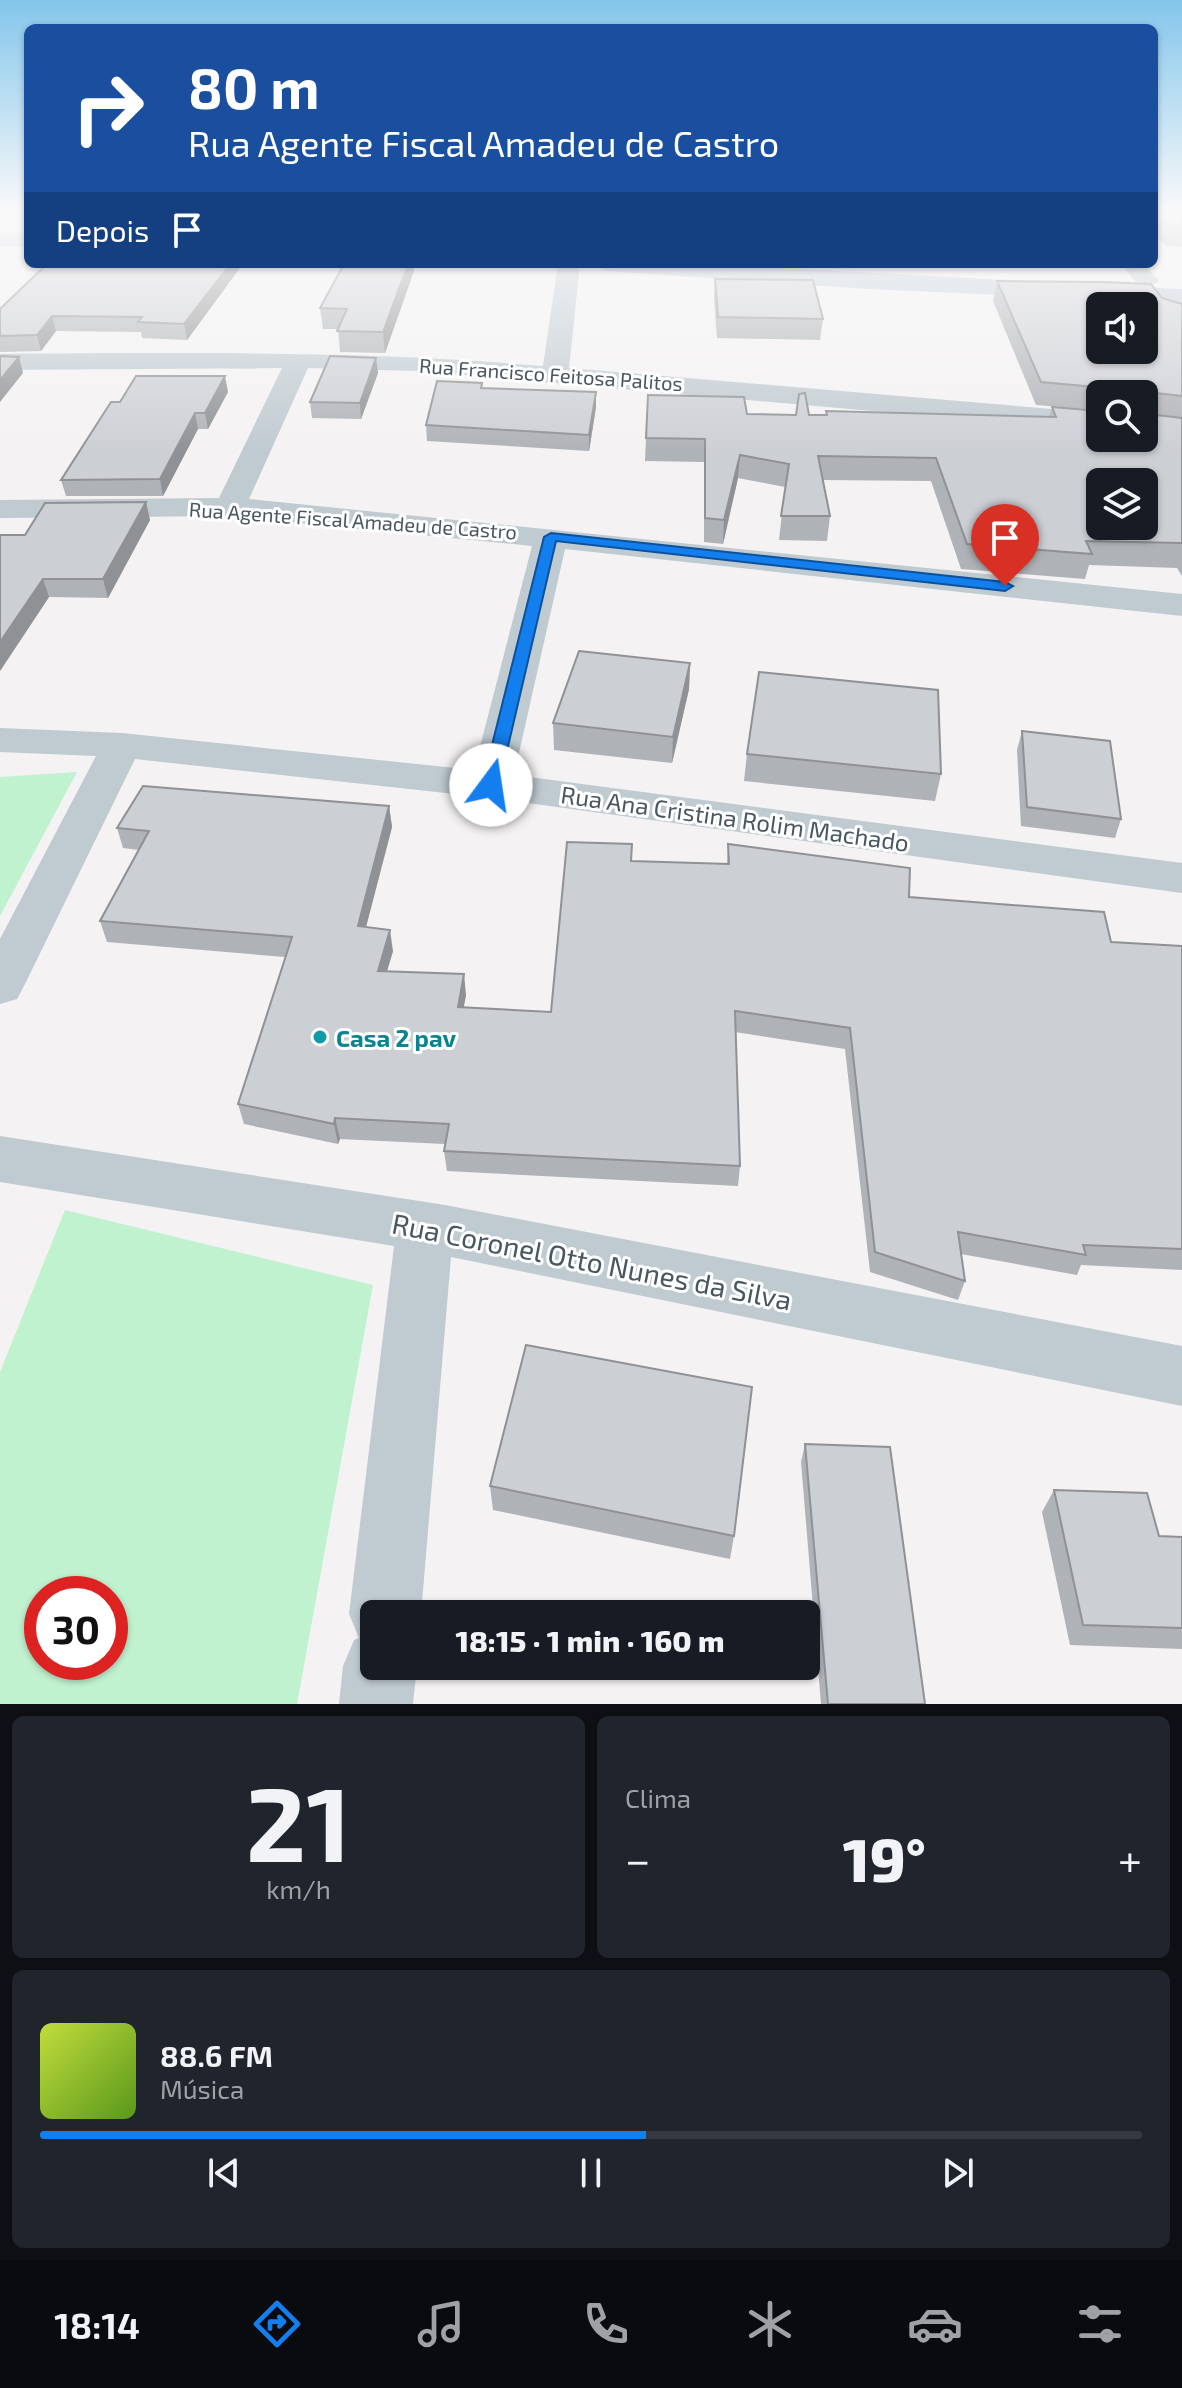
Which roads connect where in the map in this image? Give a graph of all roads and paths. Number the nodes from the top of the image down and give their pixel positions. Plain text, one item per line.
1 (565, 295) edge
2 (1169, 295) edge
3 (1182, 316) edge
4 (299, 360) junction
5 (0, 362) edge
6 (555, 373) junction
7 (1086, 421) edge
8 (230, 507) junction
9 (0, 509) edge
10 (551, 537) junction
11 (1182, 605) edge
12 (0, 740) edge
13 (122, 745) junction
14 (491, 785) junction
15 (1182, 878) edge
16 (0, 986) edge
17 (0, 1159) edge
18 (425, 1227) junction
19 (1182, 1376) edge
20 (386, 1600) edge
21 (379, 1680) edge
22 (376, 1704) edge

1 - 6 street
2 - 3 street
4 - 5 street, Rua Francisco Feitosa Palitos
4 - 6 street, Rua Francisco Feitosa Palitos
4 - 8 street
6 - 7 street, Rua Francisco Feitosa Palitos
8 - 9 street, Rua Agente Fiscal Amadeu de Castro
8 - 10 street, Rua Agente Fiscal Amadeu de Castro
10 - 11 street, Rua Agente Fiscal Amadeu de Castro
10 - 14 street
12 - 13 street, Rua Ana Cristina Rolim Machado
13 - 14 street, Rua Ana Cristina Rolim Machado
13 - 16 street
14 - 15 street, Rua Ana Cristina Rolim Machado
17 - 18 street, Rua Coronel Otto Nunes da Silva
18 - 19 street, Rua Coronel Otto Nunes da Silva
18 - 20 street
21 - 22 street

